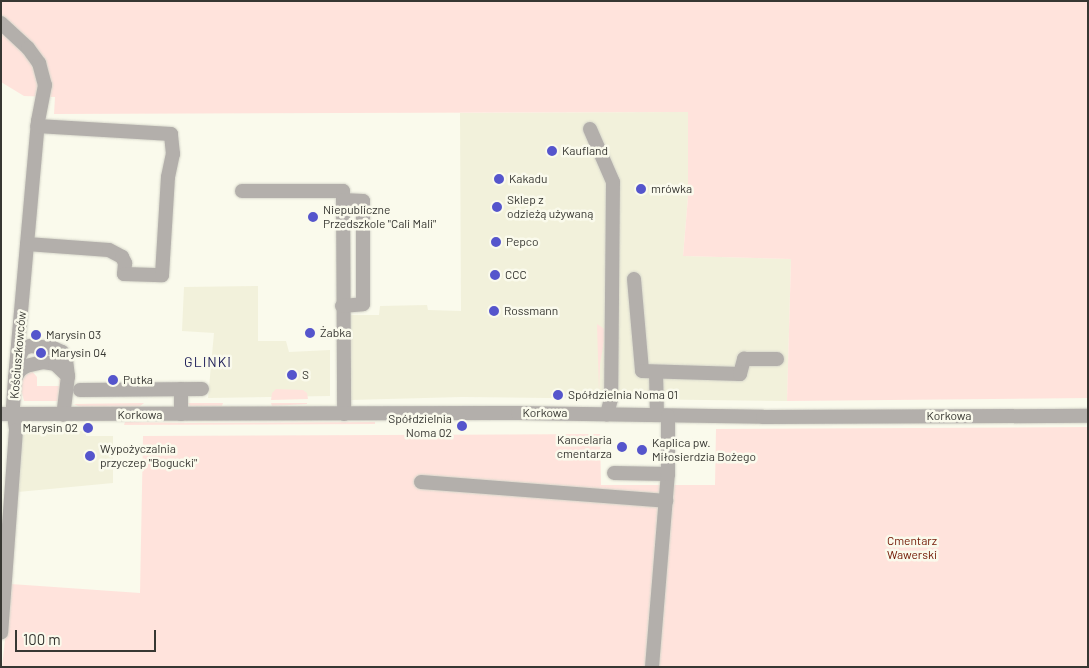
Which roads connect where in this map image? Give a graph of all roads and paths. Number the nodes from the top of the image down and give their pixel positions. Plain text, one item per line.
1 (1, 23) edge
2 (38, 126) junction
3 (590, 128) dead end
4 (242, 190) dead end
5 (343, 200) junction
6 (27, 244) junction
7 (634, 279) dead end
8 (342, 306) junction
9 (777, 359) dead end
10 (17, 361) junction
11 (656, 372) junction
12 (68, 376) junction
13 (15, 378) junction
14 (181, 389) junction
15 (202, 389) dead end
16 (80, 390) dead end
17 (181, 414) junction
18 (340, 414) junction
19 (606, 414) junction
20 (8, 415) edge
21 (62, 415) junction
22 (663, 415) junction
23 (1088, 416) edge
24 (614, 473) dead end
25 (668, 474) junction
26 (421, 482) dead end
27 (6, 500) edge
28 (666, 501) junction
29 (1, 632) edge
30 (652, 667) edge

1 - 2 street, Kościuszkowców
2 - 6 street, Kościuszkowców
2 - 6 street
3 - 19 street
4 - 5 street
5 - 8 street
5 - 8 street
6 - 10 street, Kościuszkowców
7 - 11 street
8 - 18 street
9 - 11 street
10 - 12 street
10 - 13 street, Kościuszkowców
11 - 22 street
12 - 13 street
12 - 21 street
13 - 20 street, Kościuszkowców
14 - 15 street
14 - 16 street
14 - 17 street
17 - 18 street, Korkowa
17 - 21 street, Korkowa
18 - 19 street, Korkowa
19 - 22 street, Korkowa
20 - 21 street, Korkowa
20 - 27 street, Kościuszkowców
22 - 23 street, Korkowa
22 - 25 street
24 - 25 street
25 - 28 street
26 - 28 street
27 - 29 street, Kościuszkowców
28 - 30 street

